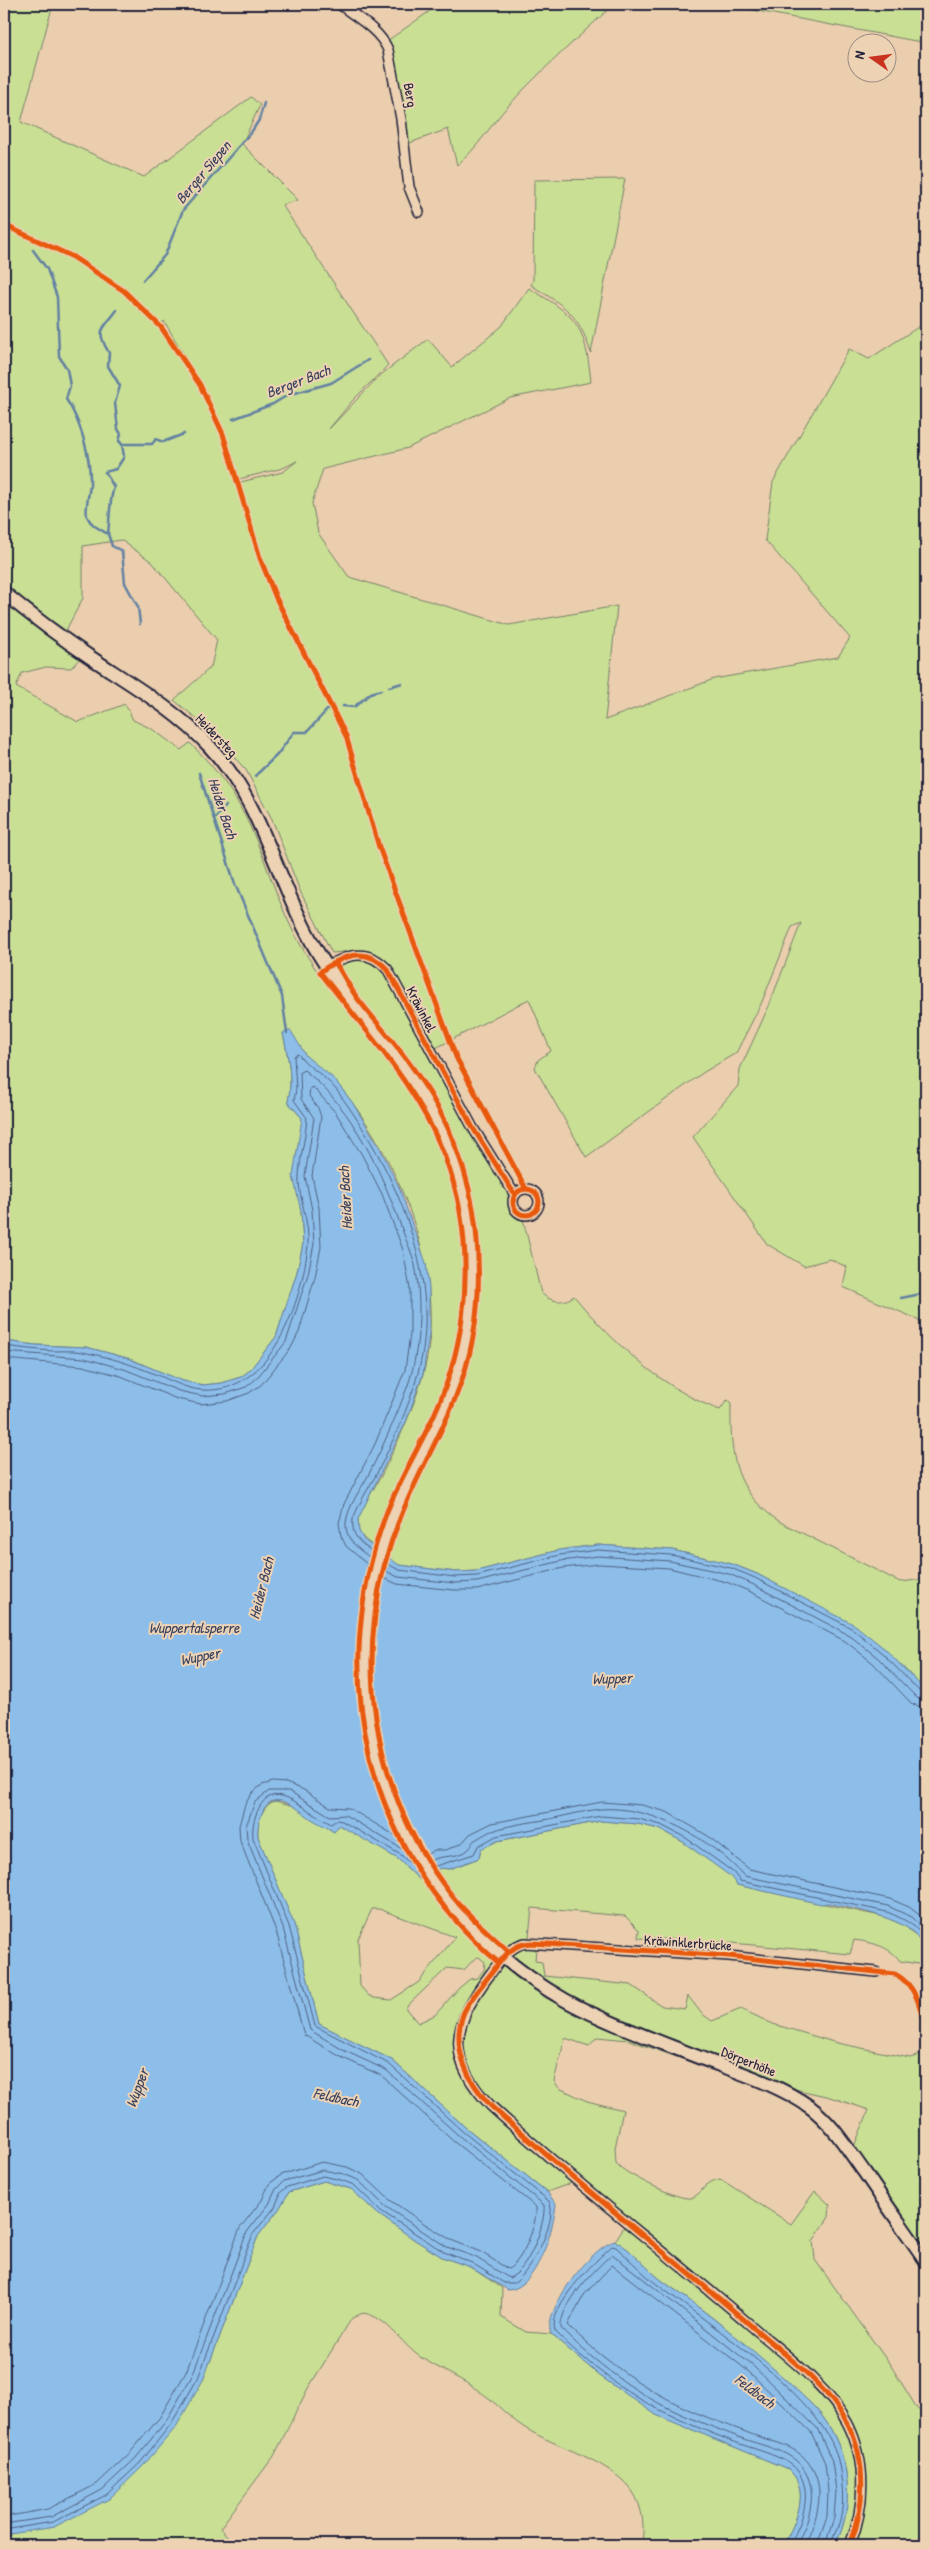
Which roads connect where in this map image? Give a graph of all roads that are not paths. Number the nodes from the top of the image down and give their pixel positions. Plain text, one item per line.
1 (339, 4) edge
2 (419, 212) dead end
3 (4, 593) edge
4 (327, 967) junction
5 (515, 1195) dead end
6 (393, 1516) joint
7 (503, 1957) junction
8 (876, 1972) dead end
9 (926, 2261) edge
10 (850, 2545) edge

1 - 2 street, Berg
3 - 4 main road, Heidersteg
4 - 5 street, Kräwinkel
4 - 6 main road, Heidersteg
6 - 7 main road, Dörperhöhe
7 - 8 street, Kräwinklerbrücke
7 - 9 main road, Dörperhöhe
7 - 10 street

